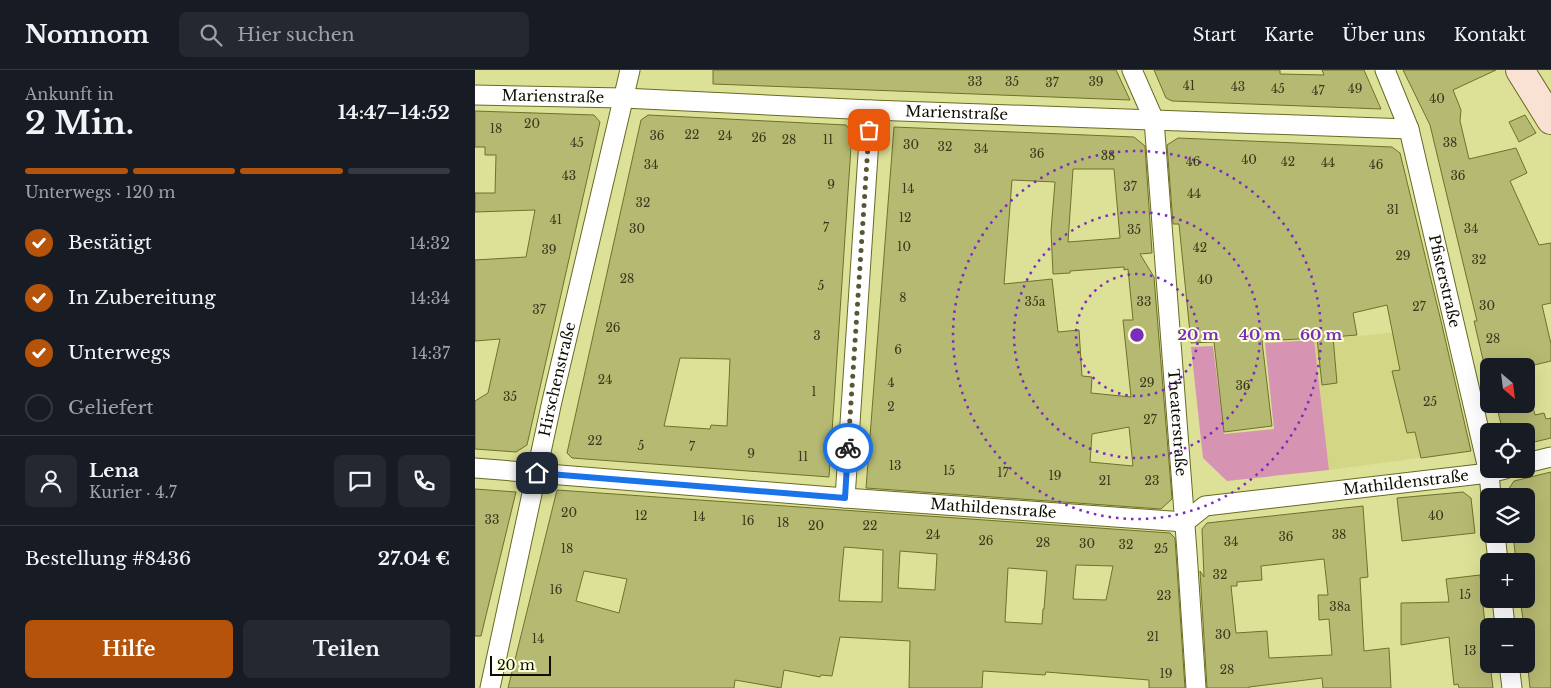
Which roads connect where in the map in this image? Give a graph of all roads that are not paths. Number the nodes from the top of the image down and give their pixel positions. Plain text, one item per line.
1 (630, 70) edge
2 (1132, 70) edge
3 (1385, 70) edge
4 (1520, 70) edge
5 (475, 95) edge
6 (623, 98) junction
7 (871, 110) junction
8 (1154, 120) junction
9 (1551, 120) edge
10 (1409, 129) junction
11 (1485, 423) edge
12 (1551, 457) edge
13 (1535, 461) edge
14 (475, 468) edge
15 (537, 473) junction
16 (1480, 473) edge
17 (845, 498) junction
18 (1185, 522) junction
19 (1510, 673) edge
20 (490, 688) edge
21 (1196, 688) edge
22 (1511, 688) edge

1 - 6 street, Hirschenstraße
2 - 8 street, Theaterstraße
3 - 10 street, Pfisterstraße
4 - 9 street
5 - 6 street, Marienstraße
6 - 7 street, Marienstraße
6 - 15 street, Hirschenstraße
7 - 8 street, Marienstraße
7 - 17 street
8 - 10 street, Marienstraße
8 - 18 street, Theaterstraße
10 - 11 street, Pfisterstraße
12 - 13 street
14 - 15 street, Mathildenstraße
15 - 17 street, Mathildenstraße
15 - 20 street, Hirschenstraße
16 - 18 street, Mathildenstraße
17 - 18 street, Mathildenstraße
18 - 21 street, Theaterstraße
19 - 22 street

